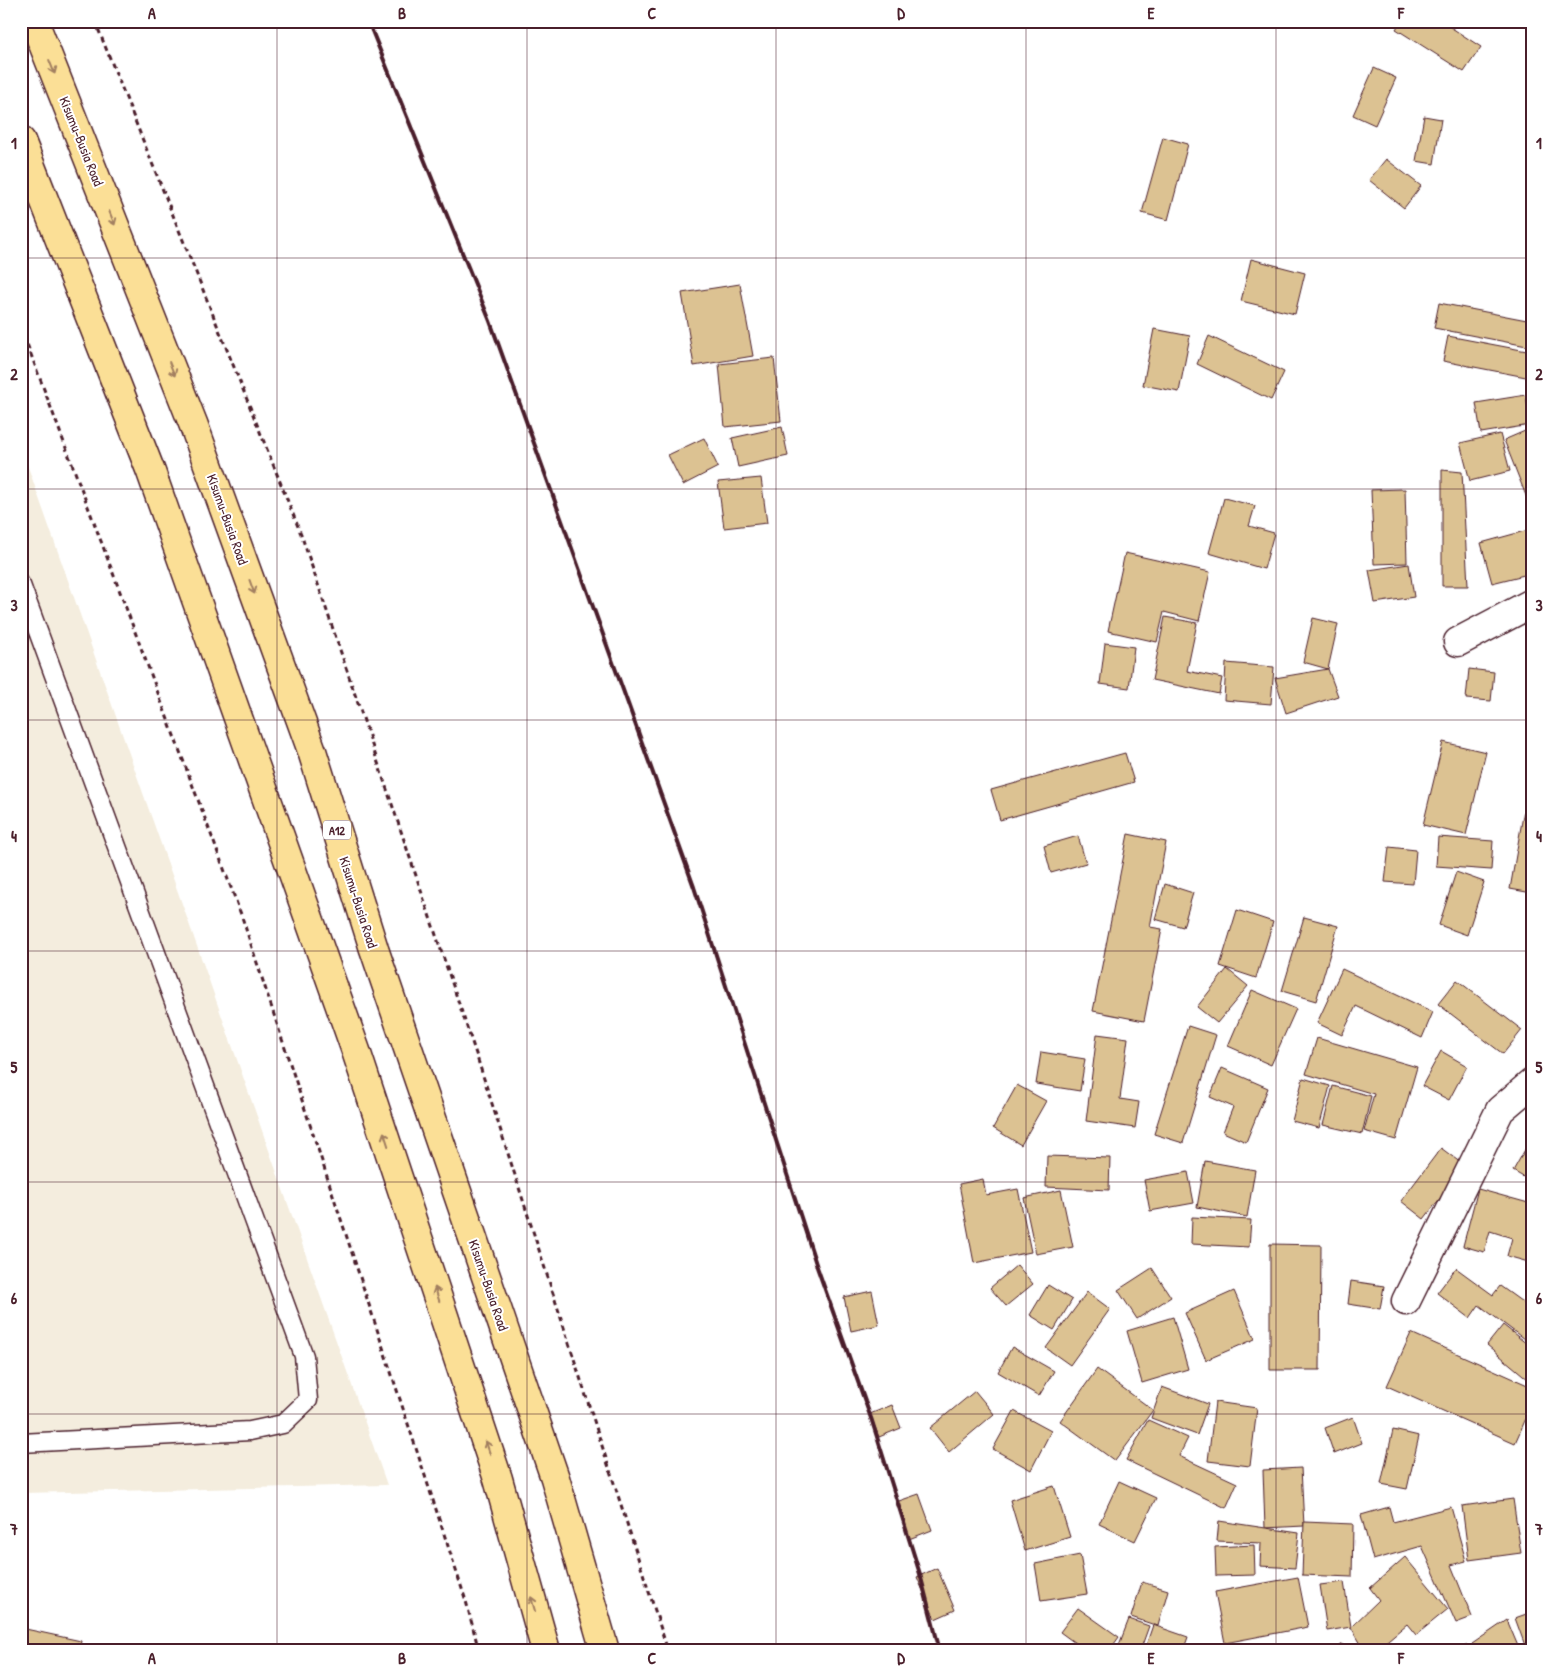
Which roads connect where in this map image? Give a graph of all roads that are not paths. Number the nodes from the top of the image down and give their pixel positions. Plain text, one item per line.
1 (34, 21) edge
2 (21, 141) edge
3 (21, 585) edge
4 (1532, 603) edge
5 (1458, 642) dead end
6 (1532, 1084) edge
7 (1406, 1301) dead end
8 (21, 1444) edge
9 (546, 1651) edge
10 (605, 1651) edge

1 -> 10 highway, Kisumu-Busia Road / A12
9 -> 2 highway
3 - 8 lane
4 - 5 street
6 - 7 street

